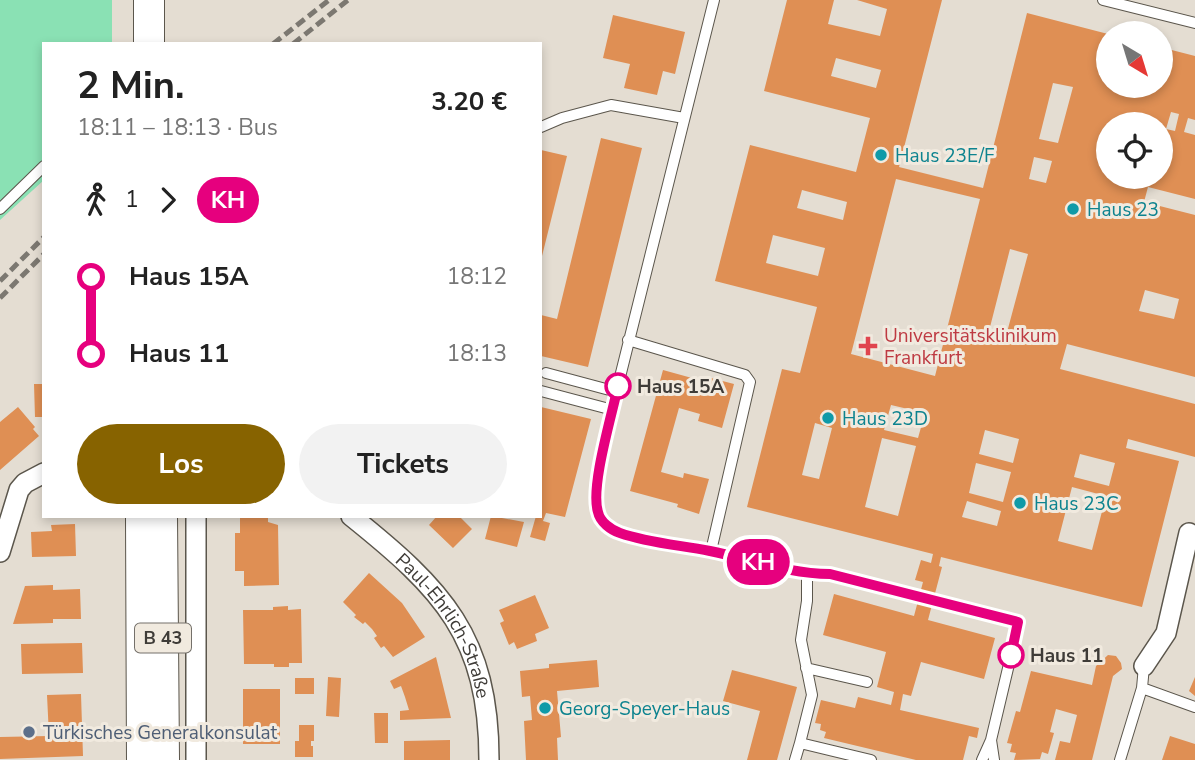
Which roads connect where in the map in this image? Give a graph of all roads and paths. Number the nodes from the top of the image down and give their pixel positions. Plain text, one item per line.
1 (149, 0) edge
2 (714, 0) edge
3 (1103, 0) edge
4 (1195, 23) edge
5 (149, 42) edge
6 (684, 118) junction
7 (542, 127) edge
8 (42, 168) edge
9 (0, 209) edge
10 (628, 340) junction
11 (546, 373) dead end
12 (542, 391) edge
13 (617, 392) junction
14 (613, 410) junction
15 (42, 473) edge
16 (141, 518) edge
17 (162, 518) edge
18 (197, 518) edge
19 (353, 518) edge
20 (1189, 533) dead end
21 (711, 551) junction
22 (0, 552) edge
23 (1189, 563) edge
24 (807, 574) junction
25 (919, 596) dead end
26 (933, 600) dead end
27 (1144, 666) joint
28 (806, 668) junction
29 (867, 682) dead end
30 (1142, 688) junction
31 (1195, 707) edge
32 (991, 740) junction
33 (800, 743) junction
34 (142, 760) edge
35 (164, 760) edge
36 (196, 760) edge
37 (489, 760) edge
38 (795, 760) edge
39 (871, 760) edge
40 (982, 760) edge
41 (994, 760) edge
42 (1119, 760) edge

1 - 5 main road
2 - 6 lane
3 - 4 lane
6 - 7 lane
6 - 10 lane
8 - 9 lane
10 - 13 lane
10 - 21 lane
11 - 13 lane
12 - 14 lane
13 - 14 lane
14 - 21 lane
15 - 22 street
16 - 34 main road, B 43
17 - 35 main road, B 43
18 - 36 street
19 - 37 street, Paul-Ehrlich-Straße
20 - 23 street
21 - 24 lane
23 - 27 street
24 - 25 lane
24 - 28 lane
26 - 32 lane
27 - 30 lane
28 - 29 lane
28 - 33 lane
30 - 31 lane
30 - 42 lane
32 - 40 lane
32 - 41 lane
33 - 38 lane
33 - 39 lane

